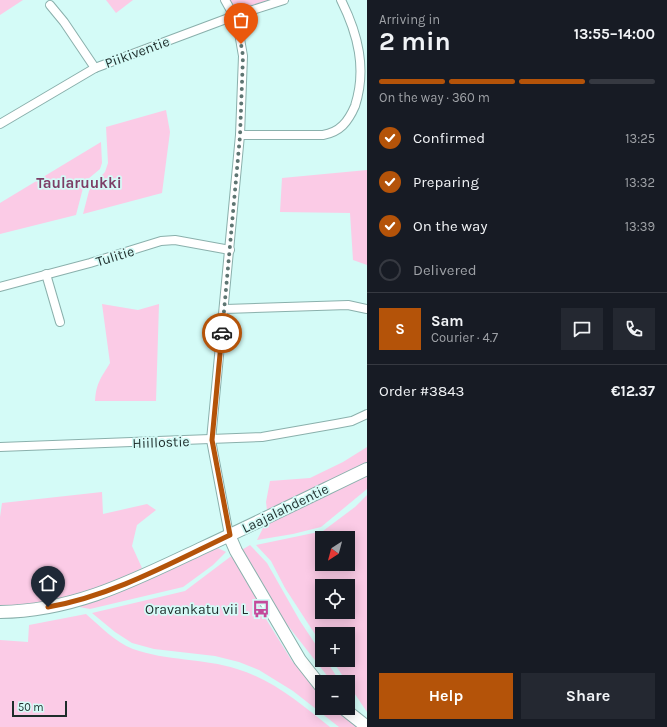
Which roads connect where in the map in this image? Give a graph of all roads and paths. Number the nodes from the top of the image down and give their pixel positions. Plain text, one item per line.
1 (225, 0) edge
2 (284, 0) edge
3 (340, 0) edge
4 (50, 5) dead end
5 (234, 16) junction
6 (95, 68) junction
7 (0, 124) edge
8 (240, 136) junction
9 (230, 250) junction
10 (46, 274) junction
11 (0, 287) edge
12 (225, 309) junction
13 (367, 309) edge
14 (60, 322) dead end
15 (367, 414) edge
16 (212, 440) junction
17 (0, 447) edge
18 (367, 469) edge
19 (230, 535) junction
20 (0, 612) edge
21 (315, 679) edge
22 (351, 715) edge
23 (367, 727) edge

1 - 5 street
2 - 5 street, Piikiventie
3 - 8 street
4 - 6 street
5 - 6 street, Piikiventie
5 - 8 street
6 - 7 street, Piikiventie
8 - 9 street
9 - 10 street, Tulitie
9 - 12 street
10 - 11 street, Tulitie
10 - 14 street
12 - 13 street
12 - 16 street
15 - 16 street, Hiillostie
16 - 17 street, Hiillostie
16 - 19 street
18 - 19 street, Laajalahdentie
19 - 20 street, Laajalahdentie
19 - 21 street
22 - 23 street

